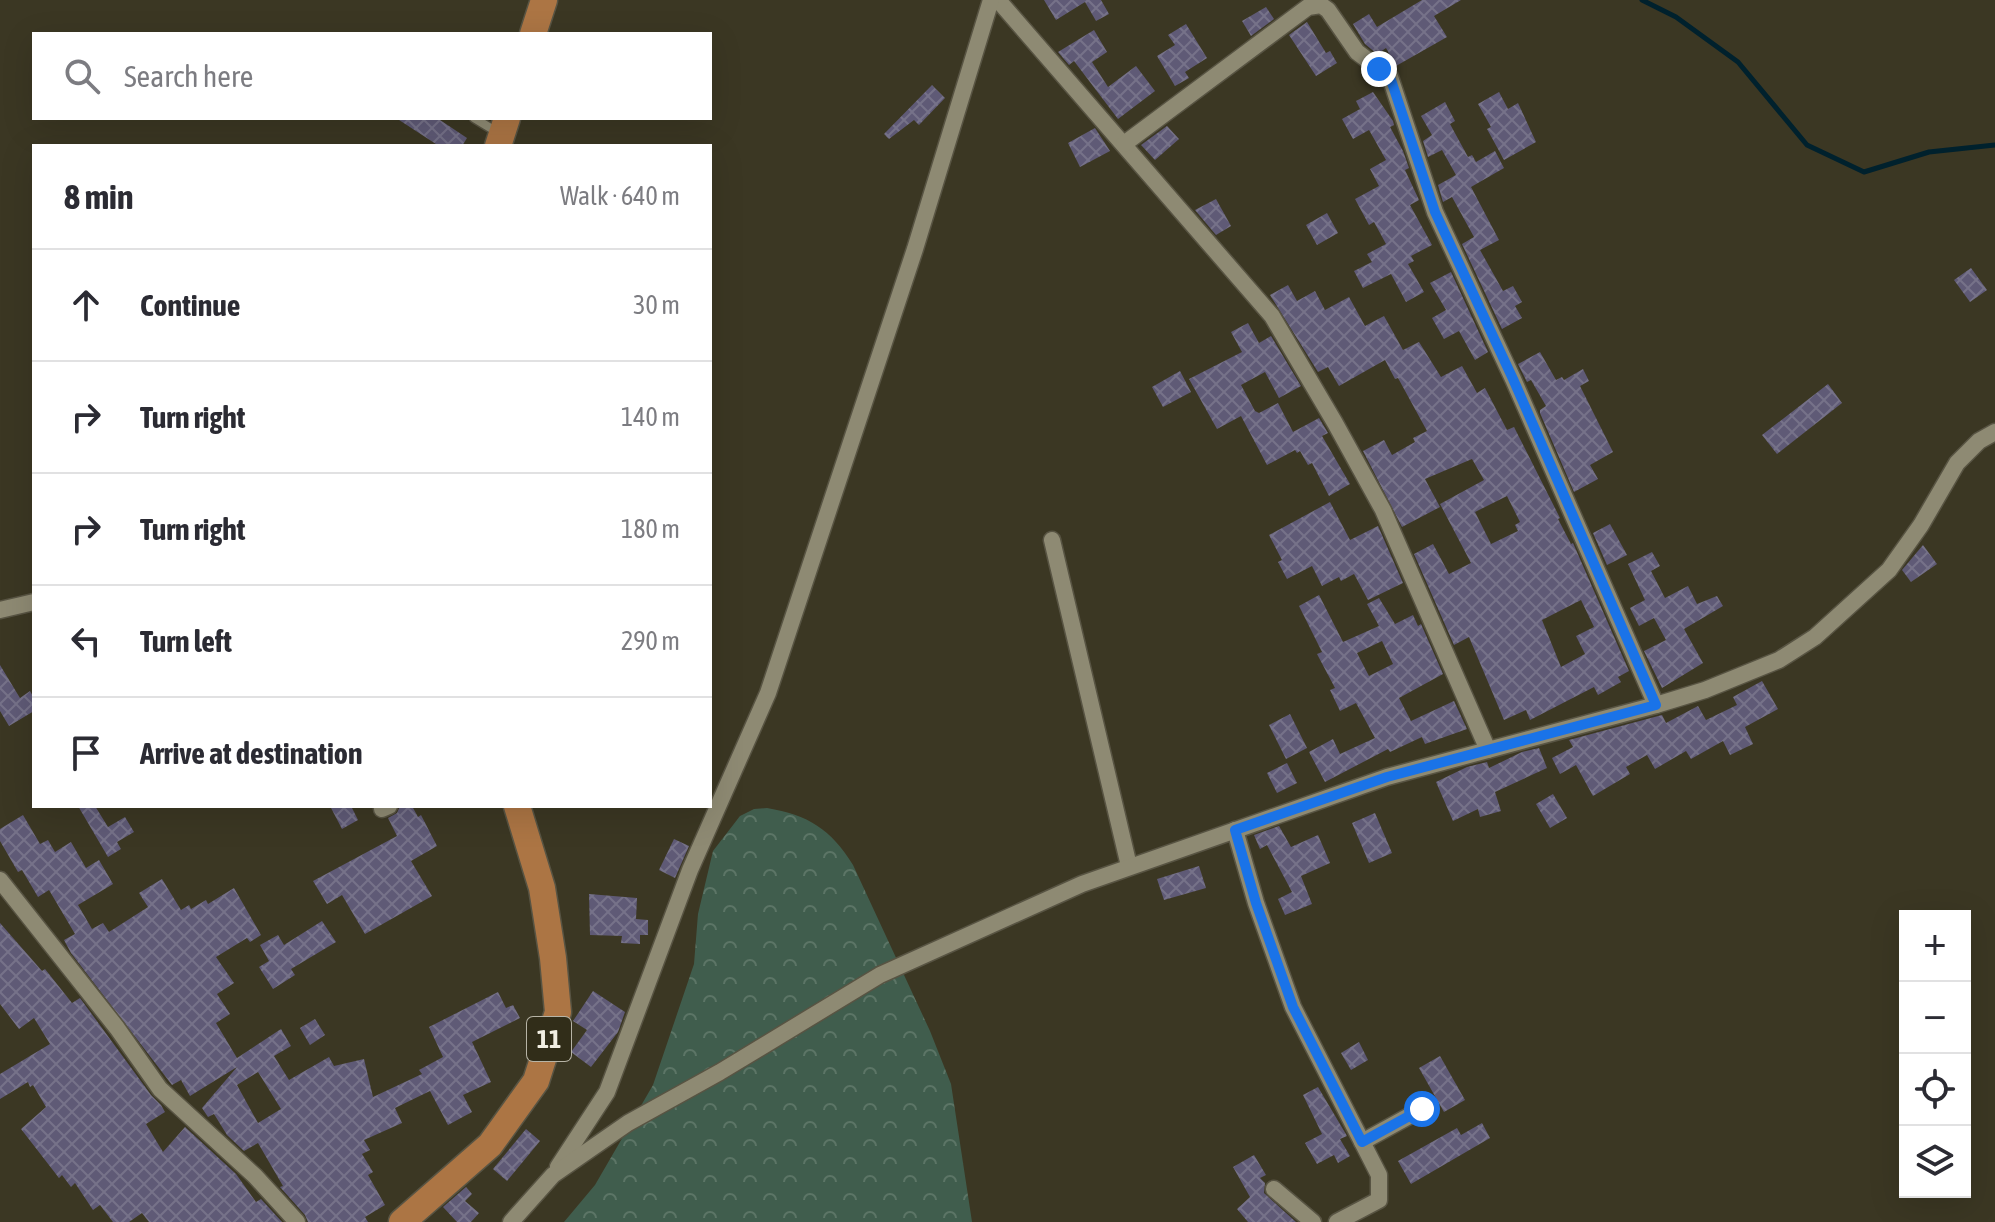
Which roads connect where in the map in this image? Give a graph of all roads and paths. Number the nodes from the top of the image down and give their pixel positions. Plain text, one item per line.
1 (544, 0) edge
2 (991, 0) edge
3 (998, 0) edge
4 (534, 32) edge
5 (478, 120) edge
6 (502, 133) edge
7 (1124, 144) junction
8 (1991, 433) edge
9 (1052, 540) dead end
10 (32, 602) edge
11 (0, 610) edge
12 (1656, 705) junction
13 (1488, 750) junction
14 (518, 808) edge
15 (1235, 830) junction
16 (1129, 866) junction
17 (0, 880) edge
18 (1422, 1109) dead end
19 (1362, 1142) junction
20 (553, 1175) junction
21 (1274, 1189) dead end
22 (297, 1222) edge
23 (402, 1222) edge
24 (511, 1222) edge
25 (1313, 1222) edge
26 (1337, 1222) edge

1 - 4 highway
2 - 20 street
3 - 7 street
5 - 6 lane
7 - 12 street
7 - 13 street
8 - 12 street
9 - 16 street
10 - 11 street
12 - 13 street
13 - 15 street
14 - 23 highway, 11
15 - 16 street
15 - 19 street
16 - 20 street
17 - 22 street
18 - 19 street
19 - 26 street
20 - 24 street
21 - 25 street

